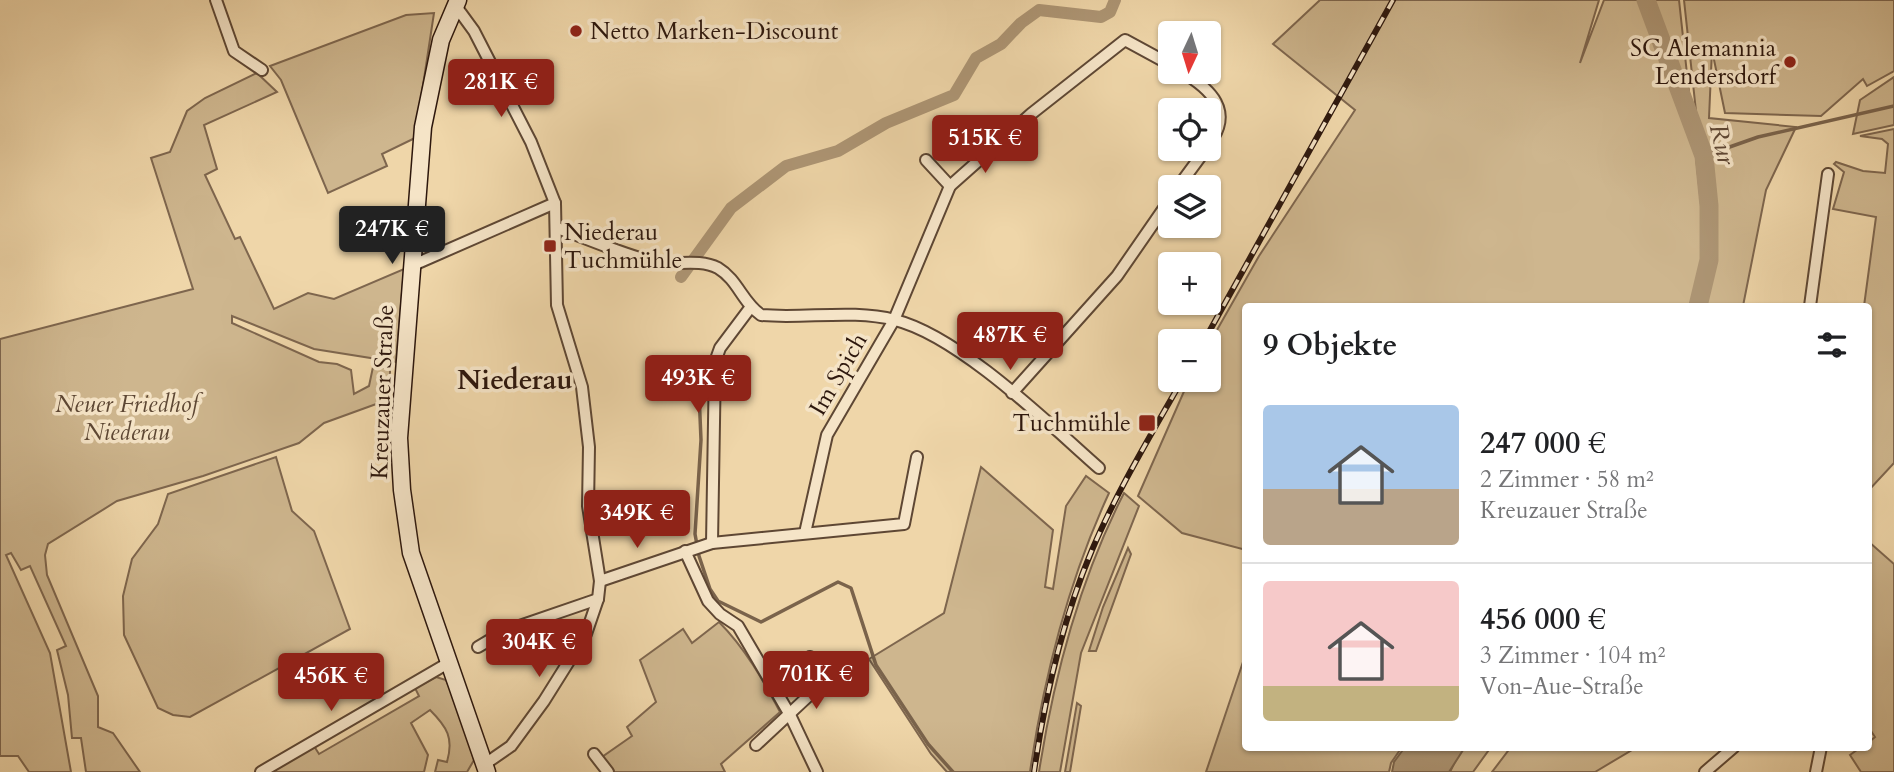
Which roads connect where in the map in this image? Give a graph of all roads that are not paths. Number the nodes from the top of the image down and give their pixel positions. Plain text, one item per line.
1 (216, 0) edge
2 (454, 2) edge
3 (1158, 58) edge
4 (262, 70) dead end
5 (1202, 84) edge
6 (1216, 98) edge
7 (926, 160) dead end
8 (1828, 174) dead end
9 (950, 186) junction
10 (555, 203) junction
11 (1158, 217) edge
12 (557, 228) junction
13 (411, 266) junction
14 (1810, 303) edge
15 (750, 308) junction
16 (894, 320) junction
17 (1012, 393) junction
18 (918, 457) dead end
19 (1099, 468) dead end
20 (805, 533) junction
21 (698, 547) junction
22 (600, 582) junction
23 (598, 599) junction
24 (478, 647) dead end
25 (810, 657) dead end
26 (450, 662) junction
27 (790, 715) junction
28 (756, 745) dead end
29 (1732, 751) edge
30 (1820, 751) edge
31 (594, 754) dead end
32 (1722, 767) edge
33 (486, 768) edge
34 (261, 772) edge
35 (608, 772) edge
36 (817, 772) edge
37 (1705, 772) edge
38 (1816, 772) edge

1 - 4 street
2 - 10 street
2 - 13 main road, Kreuzauer Straße
3 - 9 street
5 - 6 street
7 - 9 street
8 - 14 street
9 - 16 street, Im Spich
10 - 12 street
10 - 13 street
11 - 17 street
12 - 15 street
12 - 22 street
13 - 26 main road, Kreuzauer Straße
15 - 16 street
15 - 21 street
16 - 17 street
16 - 20 street, Im Spich
17 - 19 street
18 - 20 street
20 - 21 street
21 - 22 street
21 - 27 street
22 - 23 street
23 - 24 street
23 - 33 street
25 - 27 street
26 - 33 main road, Kreuzauer Straße
26 - 34 street
27 - 28 street
27 - 36 street
29 - 32 street
30 - 38 street
31 - 35 street
32 - 37 street

